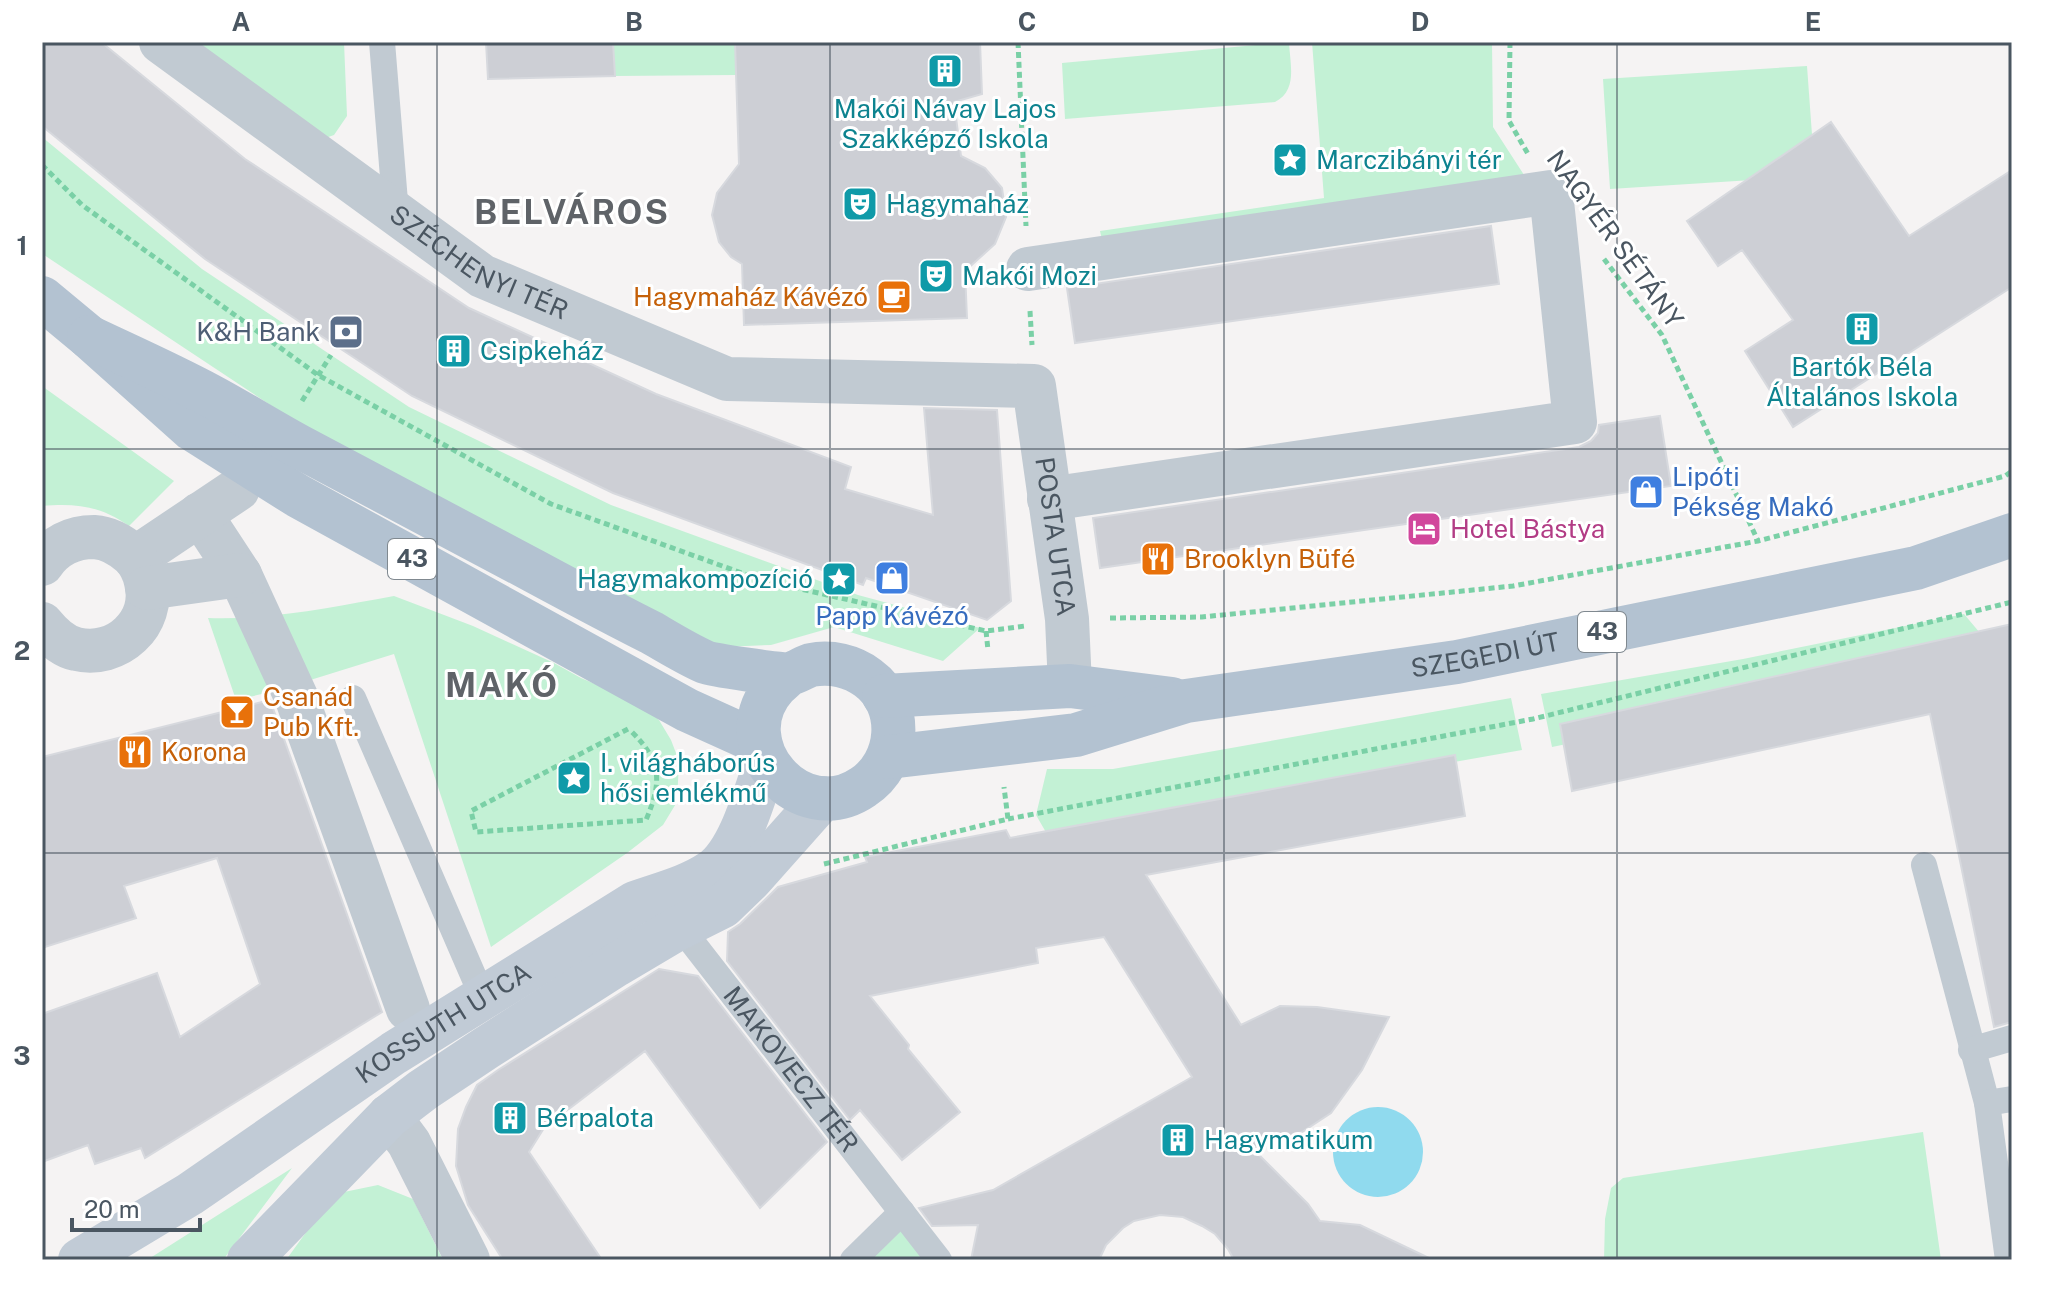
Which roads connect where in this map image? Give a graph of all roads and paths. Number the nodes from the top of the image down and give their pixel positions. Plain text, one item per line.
1 (161, 42) edge
2 (382, 42) edge
3 (1018, 42) edge
4 (1510, 42) edge
5 (42, 165) edge
6 (1551, 192) junction
7 (396, 214) junction
8 (1598, 252) dead end
9 (1028, 269) junction
10 (42, 298) edge
11 (89, 337) junction
12 (331, 355) dead end
13 (318, 375) junction
14 (1034, 386) junction
15 (297, 408) dead end
16 (2012, 471) edge
17 (238, 489) dead end
18 (1049, 499) junction
19 (200, 514) junction
20 (2012, 535) edge
21 (49, 541) edge
22 (1758, 541) junction
23 (141, 573) junction
24 (240, 575) junction
25 (2012, 602) edge
26 (1067, 619) junction
27 (42, 626) edge
28 (986, 631) dead end
29 (789, 674) junction
30 (1070, 686) junction
31 (884, 696) junction
32 (353, 698) dead end
33 (1186, 701) junction
34 (616, 724) dead end
35 (628, 729) junction
36 (763, 752) junction
37 (889, 757) junction
38 (823, 798) junction
39 (1008, 819) dead end
40 (1924, 865) dead end
41 (675, 930) junction
42 (483, 998) junction
43 (408, 1009) dead end
44 (2012, 1038) edge
45 (1971, 1050) junction
46 (358, 1078) junction
47 (1999, 1101) edge
48 (389, 1116) junction
49 (902, 1212) junction
50 (80, 1260) edge
51 (249, 1260) edge
52 (468, 1260) edge
53 (853, 1260) edge
54 (939, 1260) edge
55 (2008, 1260) edge

1 - 7 street, SZÉCHENYI TÉR
2 - 7 lane
3 - 9 path
4 - 6 path, NAGYÉR SÉTÁNY
5 - 13 path
6 - 9 street
6 - 18 street
7 - 14 street, SZÉCHENYI TÉR
8 - 22 path, NAGYÉR SÉTÁNY
9 - 14 path
10 - 11 main road, 43
11 - 29 main road, 43
11 - 36 main road, 43
12 - 13 path
13 - 15 path
13 - 28 path
14 - 18 street, POSTA UTCA
16 - 22 path
17 - 19 street
18 - 26 street, POSTA UTCA
19 - 23 street
19 - 24 street
20 - 33 main road, SZEGEDI ÚT / 43
21 - 23 street
22 - 26 path
23 - 24 street
23 - 27 street
24 - 43 street
25 - 39 path
26 - 30 street, POSTA UTCA
29 - 31 main road, 43
29 - 36 main road
30 - 31 main road, 43
30 - 33 main road, 43
31 - 37 main road
32 - 42 lane
33 - 37 main road, 43
34 - 35 path
35 - 35 path
36 - 38 main road, 43
36 - 42 main road, KOSSUTH UTCA
37 - 38 main road
38 - 41 main road, KOSSUTH UTCA
40 - 45 lane
41 - 48 main road, KOSSUTH UTCA
41 - 49 lane, MAKOVECZ TÉR
42 - 46 main road, KOSSUTH UTCA
44 - 45 lane
45 - 47 lane
46 - 48 lane
46 - 50 main road, KOSSUTH UTCA
47 - 55 lane
48 - 51 main road, KOSSUTH UTCA
48 - 52 street
49 - 53 lane
49 - 54 lane, MAKOVECZ TÉR

